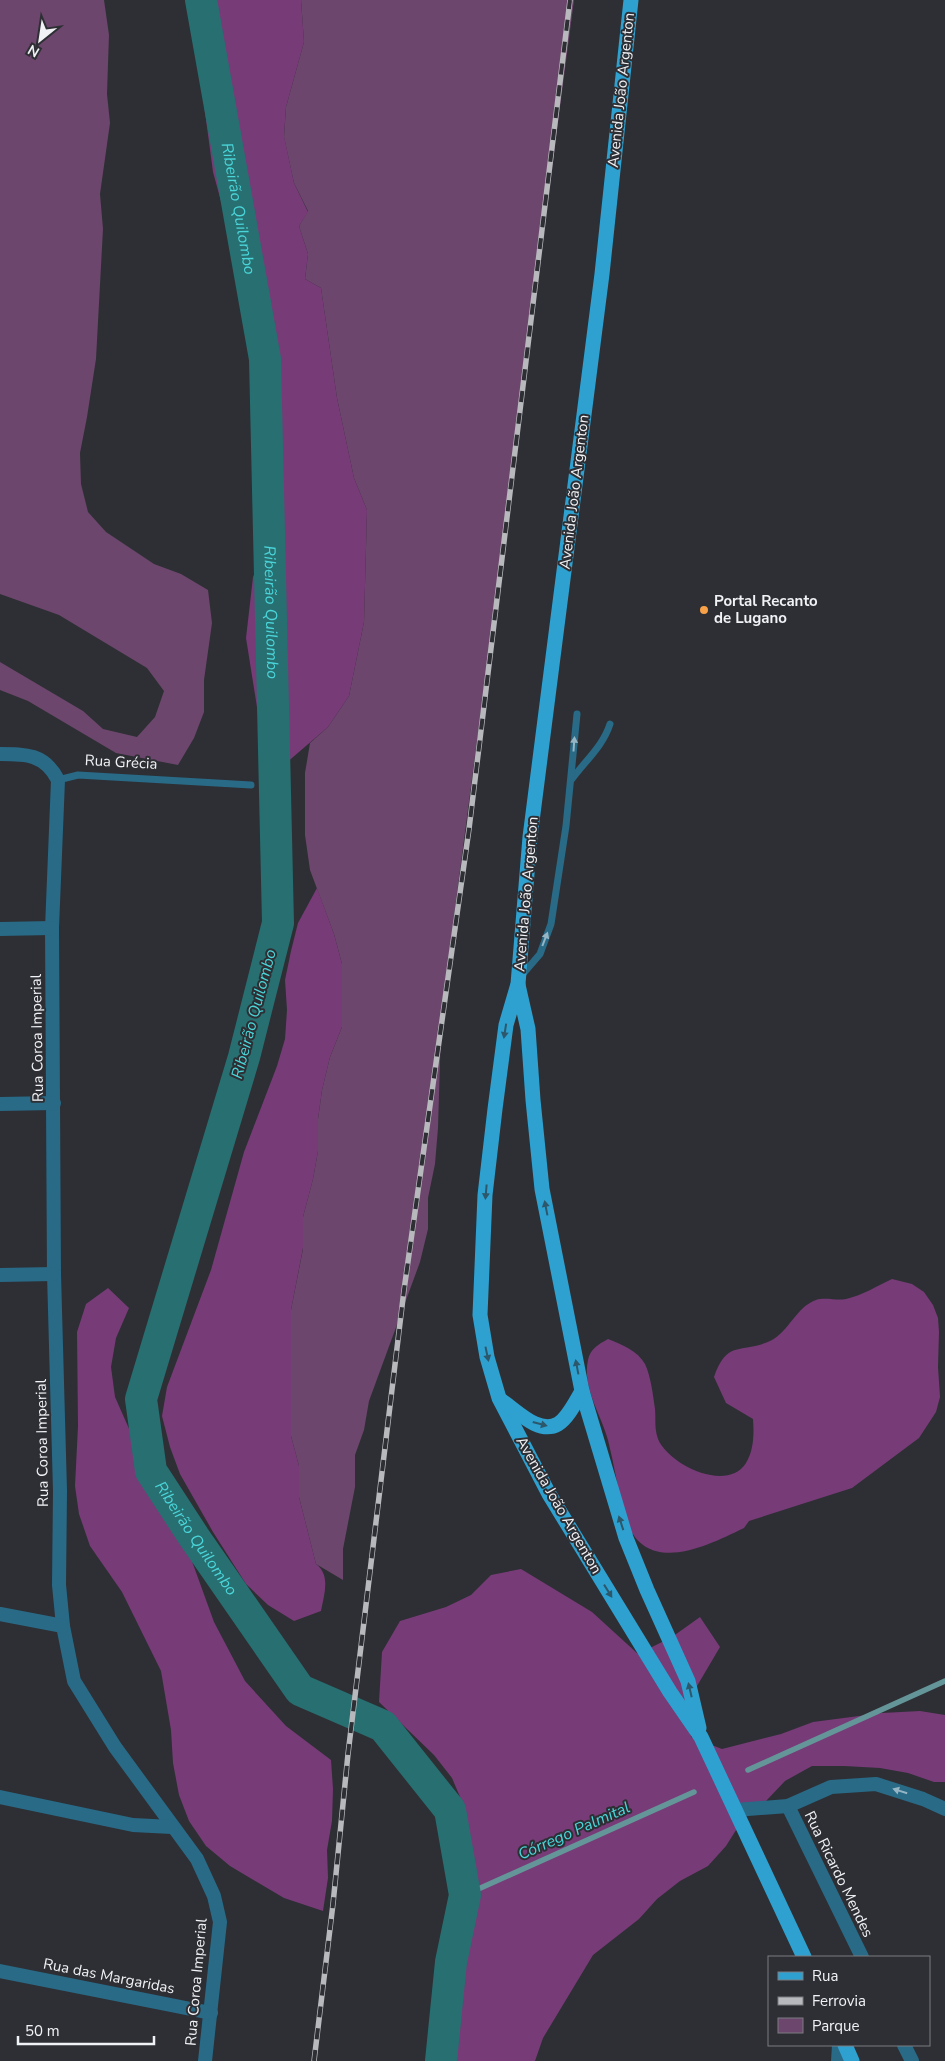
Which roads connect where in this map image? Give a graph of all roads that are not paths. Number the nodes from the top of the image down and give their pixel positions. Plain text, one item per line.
1 (631, 0) edge
2 (577, 714) dead end
3 (610, 724) dead end
4 (0, 754) edge
5 (572, 779) junction
6 (58, 780) junction
7 (251, 785) dead end
8 (52, 928) junction
9 (0, 929) edge
10 (518, 981) junction
11 (54, 1103) junction
12 (0, 1104) edge
13 (54, 1274) junction
14 (0, 1275) edge
15 (582, 1391) junction
16 (499, 1398) junction
17 (0, 1614) edge
18 (63, 1626) junction
19 (701, 1737) junction
20 (0, 1797) edge
21 (788, 1806) junction
22 (945, 1809) edge
23 (735, 1810) junction
24 (172, 1827) junction
25 (804, 1956) edge
26 (862, 1956) edge
27 (0, 1971) edge
28 (211, 2013) junction
29 (839, 2046) edge
30 (845, 2046) edge
31 (904, 2046) edge
32 (205, 2061) edge
33 (838, 2061) edge
34 (852, 2061) edge
35 (912, 2061) edge

1 - 10 main road, Avenida João Argenton
5 -> 2 lane
3 - 5 lane
4 - 6 street
10 -> 5 lane
6 - 7 lane, Rua Grécia
6 - 8 street, Rua Coroa Imperial
8 - 9 street
8 - 11 street, Rua Coroa Imperial
15 -> 10 main road, Avenida João Argenton
10 -> 16 main road, Avenida João Argenton
11 - 12 street
11 - 13 street, Rua Coroa Imperial
13 - 14 street
13 - 18 street, Rua Coroa Imperial
16 -> 15 main road
19 -> 15 main road, Avenida João Argenton
16 -> 19 main road, Avenida João Argenton
17 - 18 street
18 - 24 street, Rua Coroa Imperial
19 - 23 main road, Avenida João Argenton
20 - 24 street
22 -> 21 street
21 - 23 street
21 - 26 street, Rua Ricardo Mendes
23 - 25 main road, Avenida João Argenton
24 - 28 street, Rua Coroa Imperial
27 - 28 street, Rua das Margaridas
28 - 32 street, Rua Coroa Imperial
29 - 33 street
30 - 34 main road
31 - 35 street

